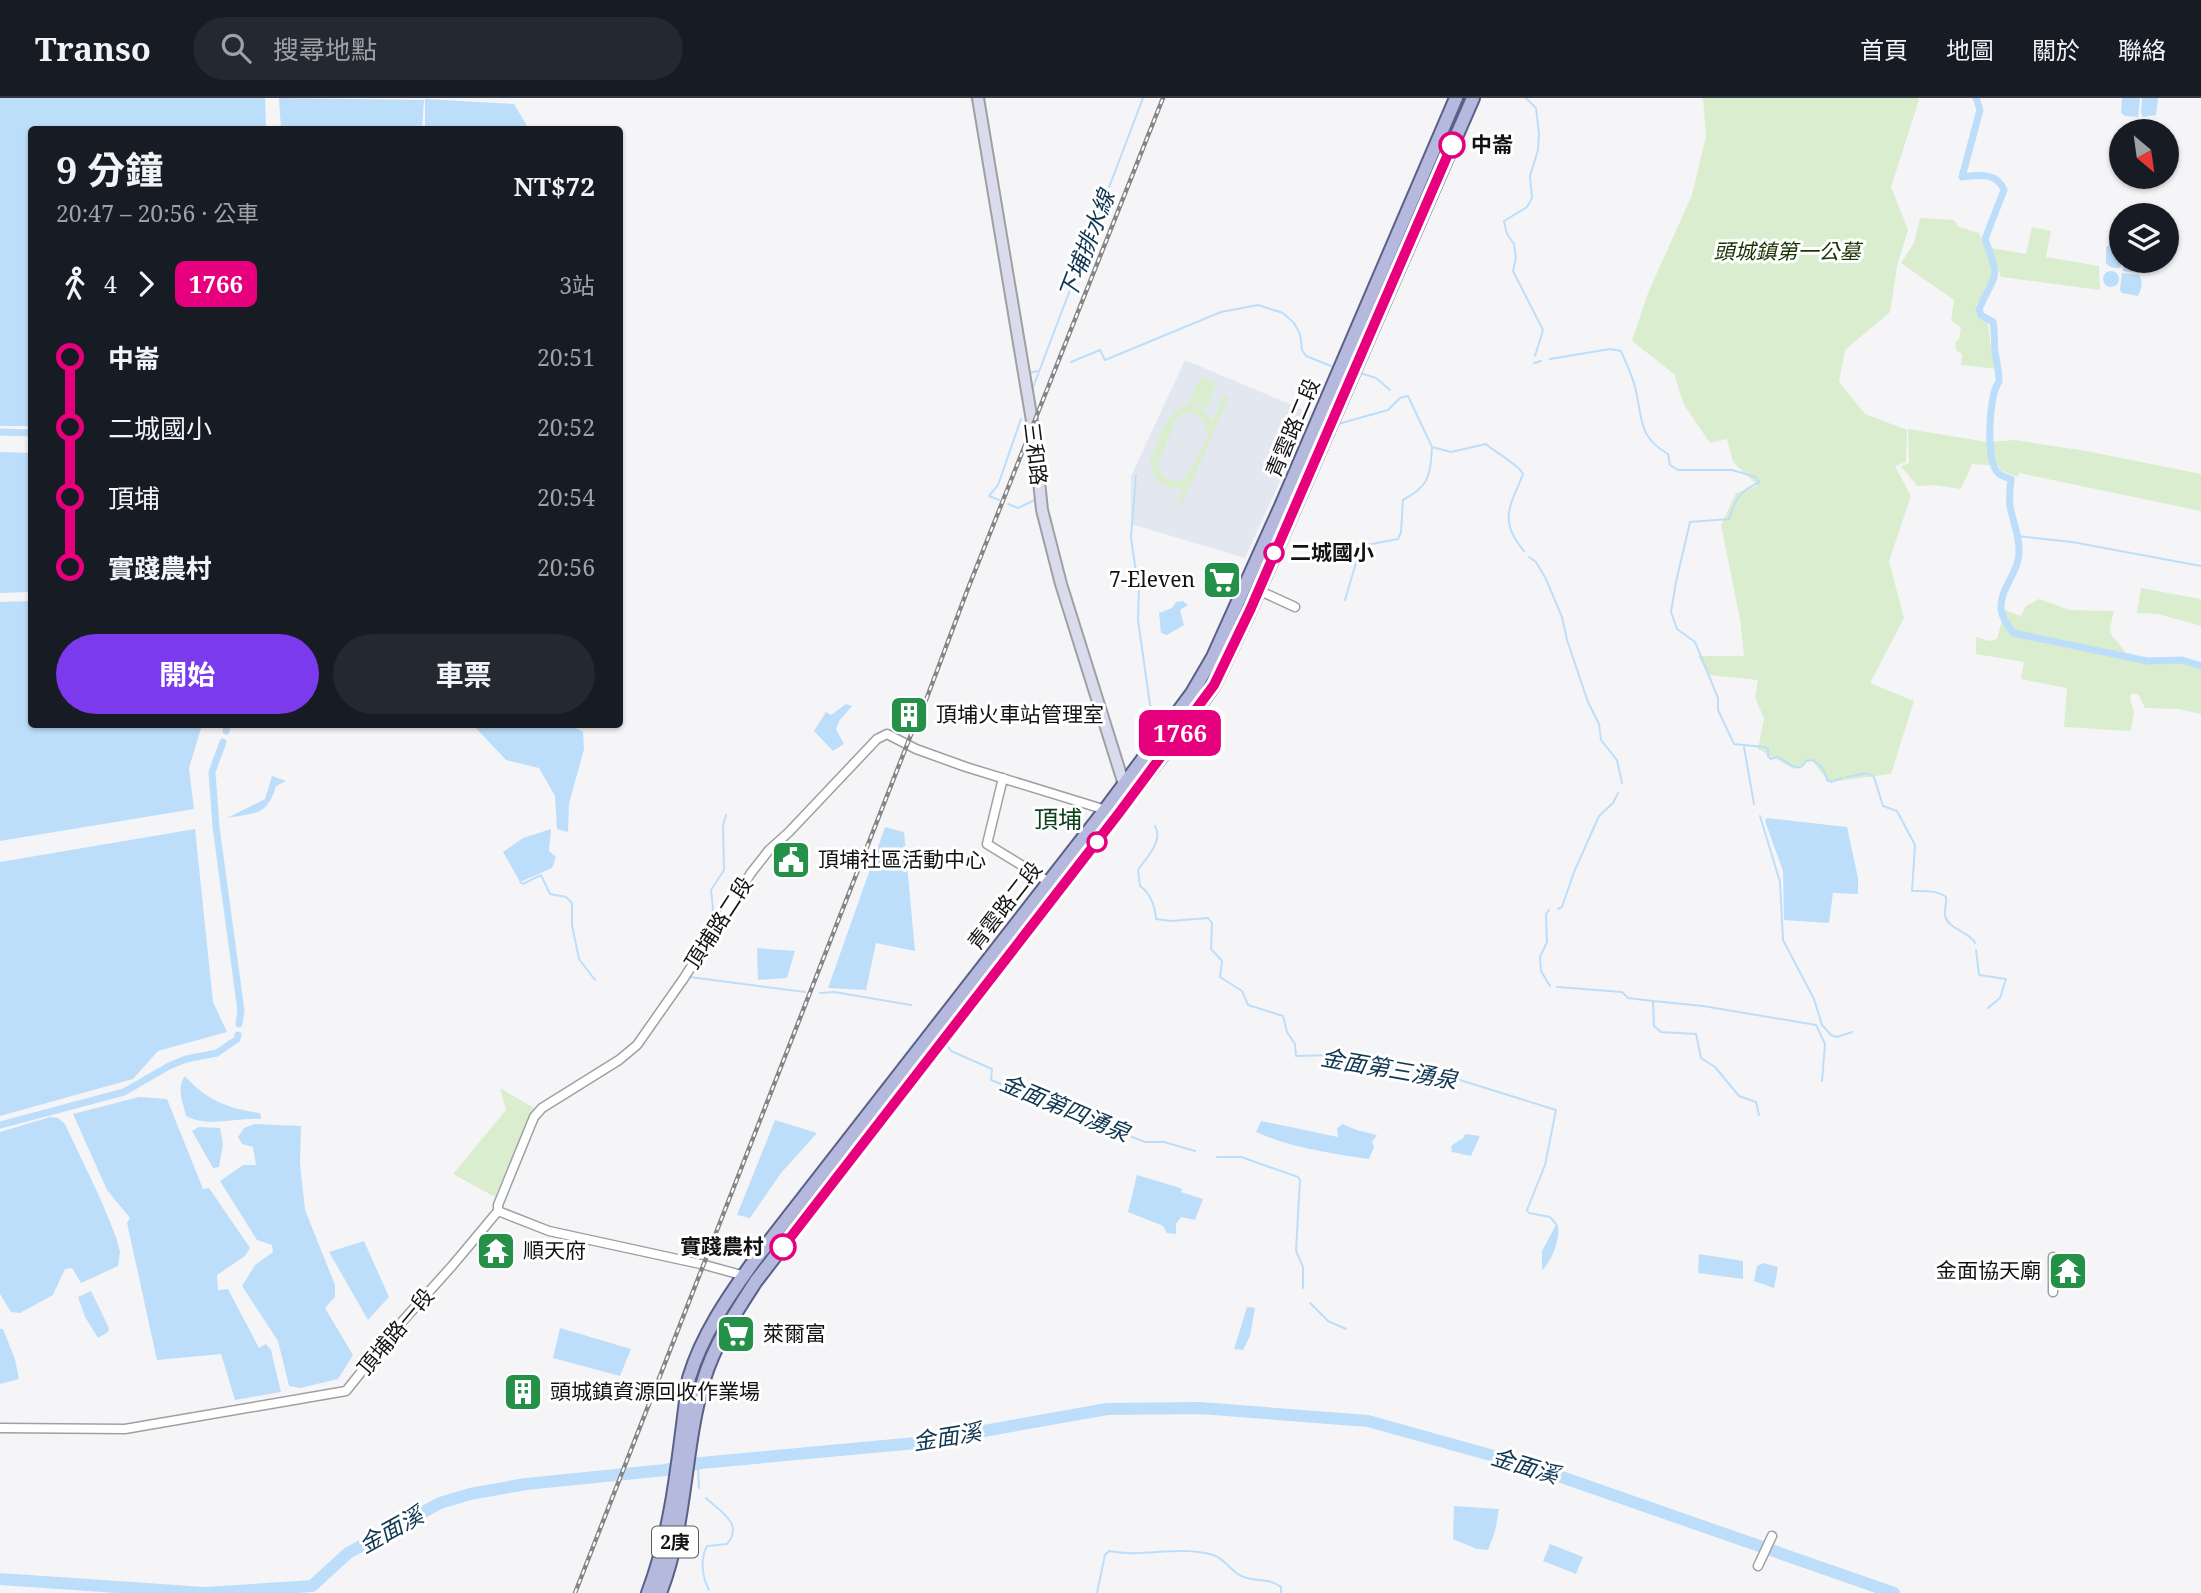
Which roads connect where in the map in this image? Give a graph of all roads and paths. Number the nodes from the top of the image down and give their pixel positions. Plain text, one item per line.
1 (978, 98) edge
2 (1456, 98) edge
3 (1473, 98) edge
4 (1283, 506) junction
5 (1258, 590) junction
6 (1295, 607) dead end
7 (1003, 778) junction
8 (1124, 783) junction
9 (1129, 800) junction
10 (1105, 810) junction
11 (1119, 813) junction
12 (1049, 882) junction
13 (498, 1211) junction
14 (2053, 1257) dead end
15 (750, 1278) junction
16 (2053, 1292) dead end
17 (0, 1428) edge
18 (685, 1448) junction
19 (1772, 1536) dead end
20 (1758, 1566) dead end
21 (648, 1593) edge
22 (660, 1593) edge

1 - 8 main road, 三和路
2 - 4 main road, 青雲路二段 / 2庚
3 - 4 main road, 青雲路二段 / 2庚
4 - 5 main road, 青雲路二段 / 2庚
4 - 8 main road, 青雲路二段 / 2庚
5 - 6 street
5 - 9 main road, 青雲路二段 / 2庚
7 - 10 street, 頂埔路二段
7 - 12 street
7 - 13 street, 頂埔路二段
8 - 9 main road, 三和路
8 - 10 main road, 青雲路二段 / 2庚
9 - 11 main road, 青雲路二段 / 2庚
10 - 11 street, 頂埔路二段
10 - 12 main road, 青雲路二段 / 2庚
11 - 15 main road, 青雲路二段 / 2庚
12 - 15 main road, 青雲路二段 / 2庚
13 - 15 street
13 - 17 street, 頂埔路一段
14 - 16 street
15 - 18 main road, 青雲路二段 / 2庚
18 - 21 main road, 2庚
18 - 22 main road, 2庚
19 - 20 street

